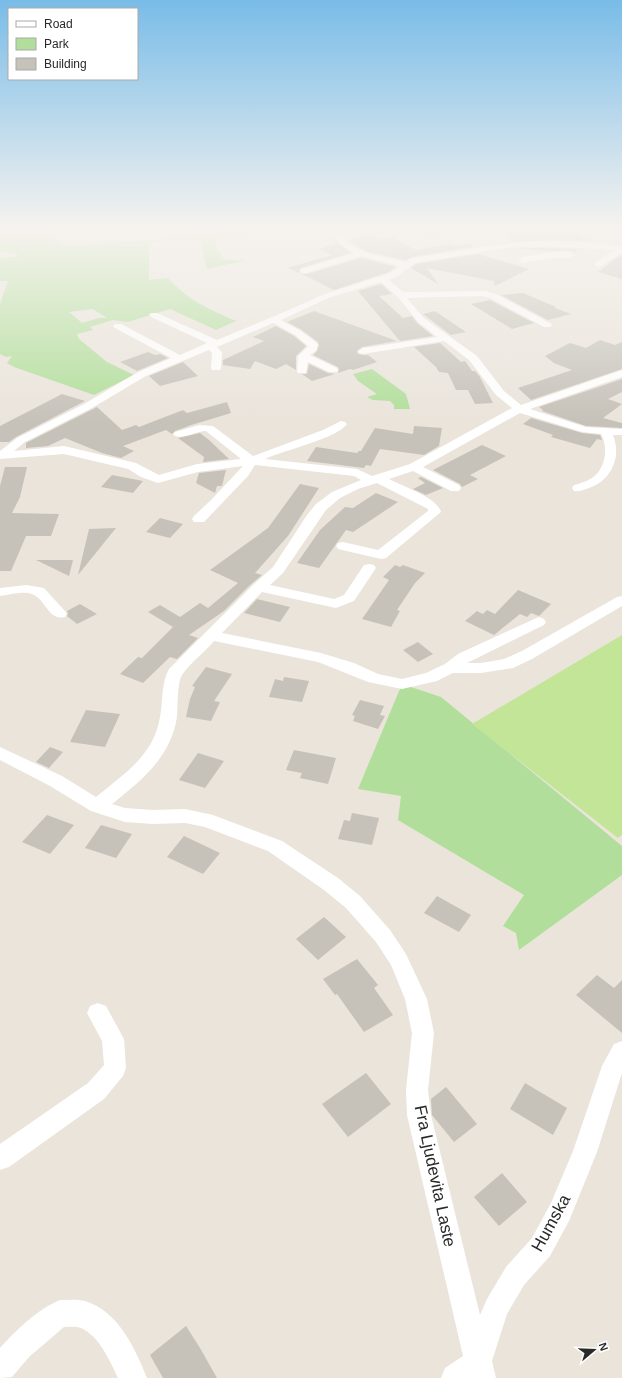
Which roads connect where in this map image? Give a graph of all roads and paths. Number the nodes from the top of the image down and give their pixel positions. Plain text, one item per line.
1 (336, 293) edge
2 (457, 293) edge
3 (483, 293) edge
4 (401, 294) joint
5 (154, 315) dead end
6 (274, 320) junction
7 (547, 325) dead end
8 (118, 326) dead end
9 (446, 338) junction
10 (213, 344) junction
11 (363, 351) dead end
12 (303, 356) junction
13 (179, 358) junction
14 (216, 368) dead end
15 (333, 370) dead end
16 (302, 371) dead end
17 (622, 373) edge
18 (519, 408) junction
19 (341, 424) dead end
20 (606, 432) junction
21 (622, 432) edge
22 (179, 434) dead end
23 (616, 450) edge
24 (1, 456) edge
25 (252, 461) junction
26 (414, 467) junction
27 (374, 479) junction
28 (455, 488) dead end
29 (578, 488) dead end
30 (199, 519) dead end
31 (343, 546) dead end
32 (369, 568) dead end
33 (258, 587) junction
34 (0, 592) edge
35 (622, 600) edge
36 (60, 614) dead end
37 (539, 622) dead end
38 (211, 636) junction
39 (451, 668) junction
40 (0, 753) edge
41 (97, 806) junction
42 (98, 1013) dead end
43 (622, 1052) edge
44 (0, 1158) edge
45 (2, 1367) dead end
46 (480, 1371) edge
47 (133, 1378) edge
48 (455, 1378) edge

1 - 6 street
2 - 4 street
3 - 7 street
4 - 9 street
5 - 10 street
6 - 10 street
6 - 12 street
8 - 13 street
9 - 11 street
9 - 18 street
10 - 13 street
10 - 14 street
12 - 15 street
12 - 16 street
13 - 24 street
17 - 18 street
18 - 20 street
18 - 26 street
19 - 25 street
20 - 21 street
20 - 23 street
22 - 25 street
23 - 29 street
24 - 25 street
25 - 27 street
25 - 30 street
26 - 27 street
26 - 28 street
27 - 31 street
27 - 33 street
32 - 33 street
33 - 38 street
34 - 36 street
35 - 39 street
37 - 39 street
38 - 39 street
38 - 41 street
40 - 41 street, Fra Ljudevita Laste
41 - 46 street, Fra Ljudevita Laste
42 - 44 street
43 - 46 street, Humska
45 - 47 street
46 - 48 street

